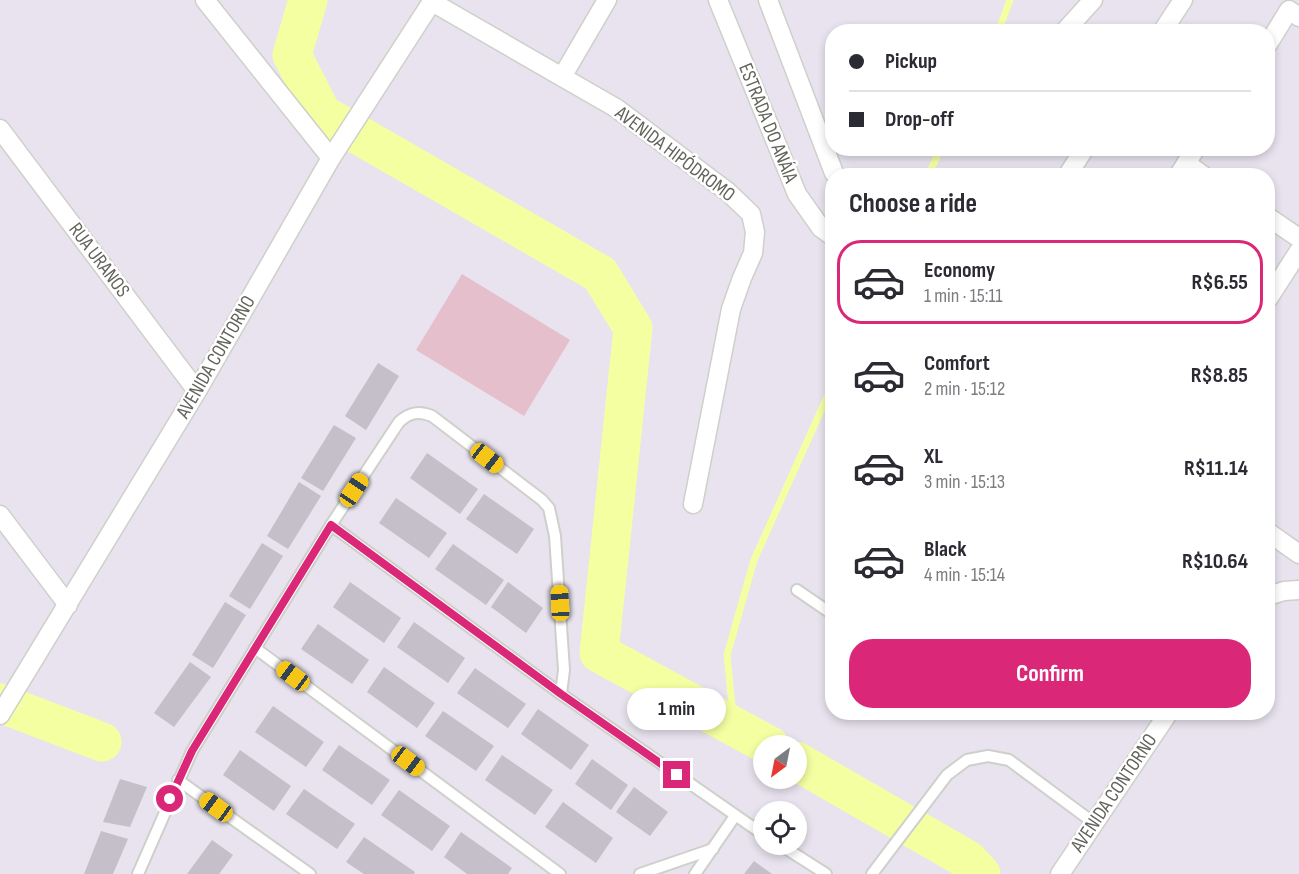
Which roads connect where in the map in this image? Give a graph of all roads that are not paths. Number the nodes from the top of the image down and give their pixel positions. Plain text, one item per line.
1 (205, 0) edge
2 (607, 0) edge
3 (718, 0) edge
4 (768, 0) edge
5 (1093, 0) edge
6 (1183, 0) edge
7 (433, 1) edge
8 (1299, 17) edge
9 (1071, 24) edge
10 (1167, 24) edge
11 (1275, 33) edge
12 (562, 77) junction
13 (0, 129) edge
14 (825, 149) edge
15 (333, 155) junction
16 (1275, 222) edge
17 (825, 231) edge
18 (1299, 238) edge
19 (1299, 251) edge
20 (1275, 288) edge
21 (198, 391) junction
22 (693, 504) dead end
23 (0, 515) edge
24 (331, 525) junction
25 (1275, 537) edge
26 (1299, 554) edge
27 (797, 590) dead end
28 (1299, 590) edge
29 (1275, 594) edge
30 (68, 605) junction
31 (825, 609) edge
32 (255, 648) junction
33 (561, 694) junction
34 (0, 715) edge
35 (1164, 720) edge
36 (178, 780) junction
37 (735, 816) junction
38 (1094, 823) junction
39 (753, 828) edge
40 (713, 849) junction
41 (796, 855) edge
42 (138, 874) edge
43 (310, 874) edge
44 (560, 874) edge
45 (640, 874) edge
46 (695, 874) edge
47 (826, 874) edge
48 (872, 874) edge
49 (1060, 874) edge

1 - 15 street
2 - 12 street
3 - 17 street, ESTRADA DO ANÁIA
4 - 14 street
5 - 9 street
6 - 10 street
7 - 12 street, AVENIDA HIPÓDROMO
7 - 15 street, AVENIDA CONTORNO
8 - 11 street
12 - 22 street, AVENIDA HIPÓDROMO
13 - 21 street, RUA URANOS
15 - 21 street, AVENIDA CONTORNO
16 - 18 street
19 - 20 street
21 - 30 street, AVENIDA CONTORNO
23 - 30 street
24 - 32 lane
24 - 33 lane
24 - 33 lane
25 - 26 street
27 - 31 lane
28 - 29 street
30 - 34 street, AVENIDA CONTORNO
32 - 36 lane
32 - 44 lane
33 - 37 lane
35 - 38 street, AVENIDA CONTORNO
36 - 42 lane
36 - 43 lane
37 - 39 lane
37 - 40 lane
38 - 48 lane
38 - 49 street, AVENIDA CONTORNO
40 - 45 lane
40 - 46 lane
41 - 47 lane

